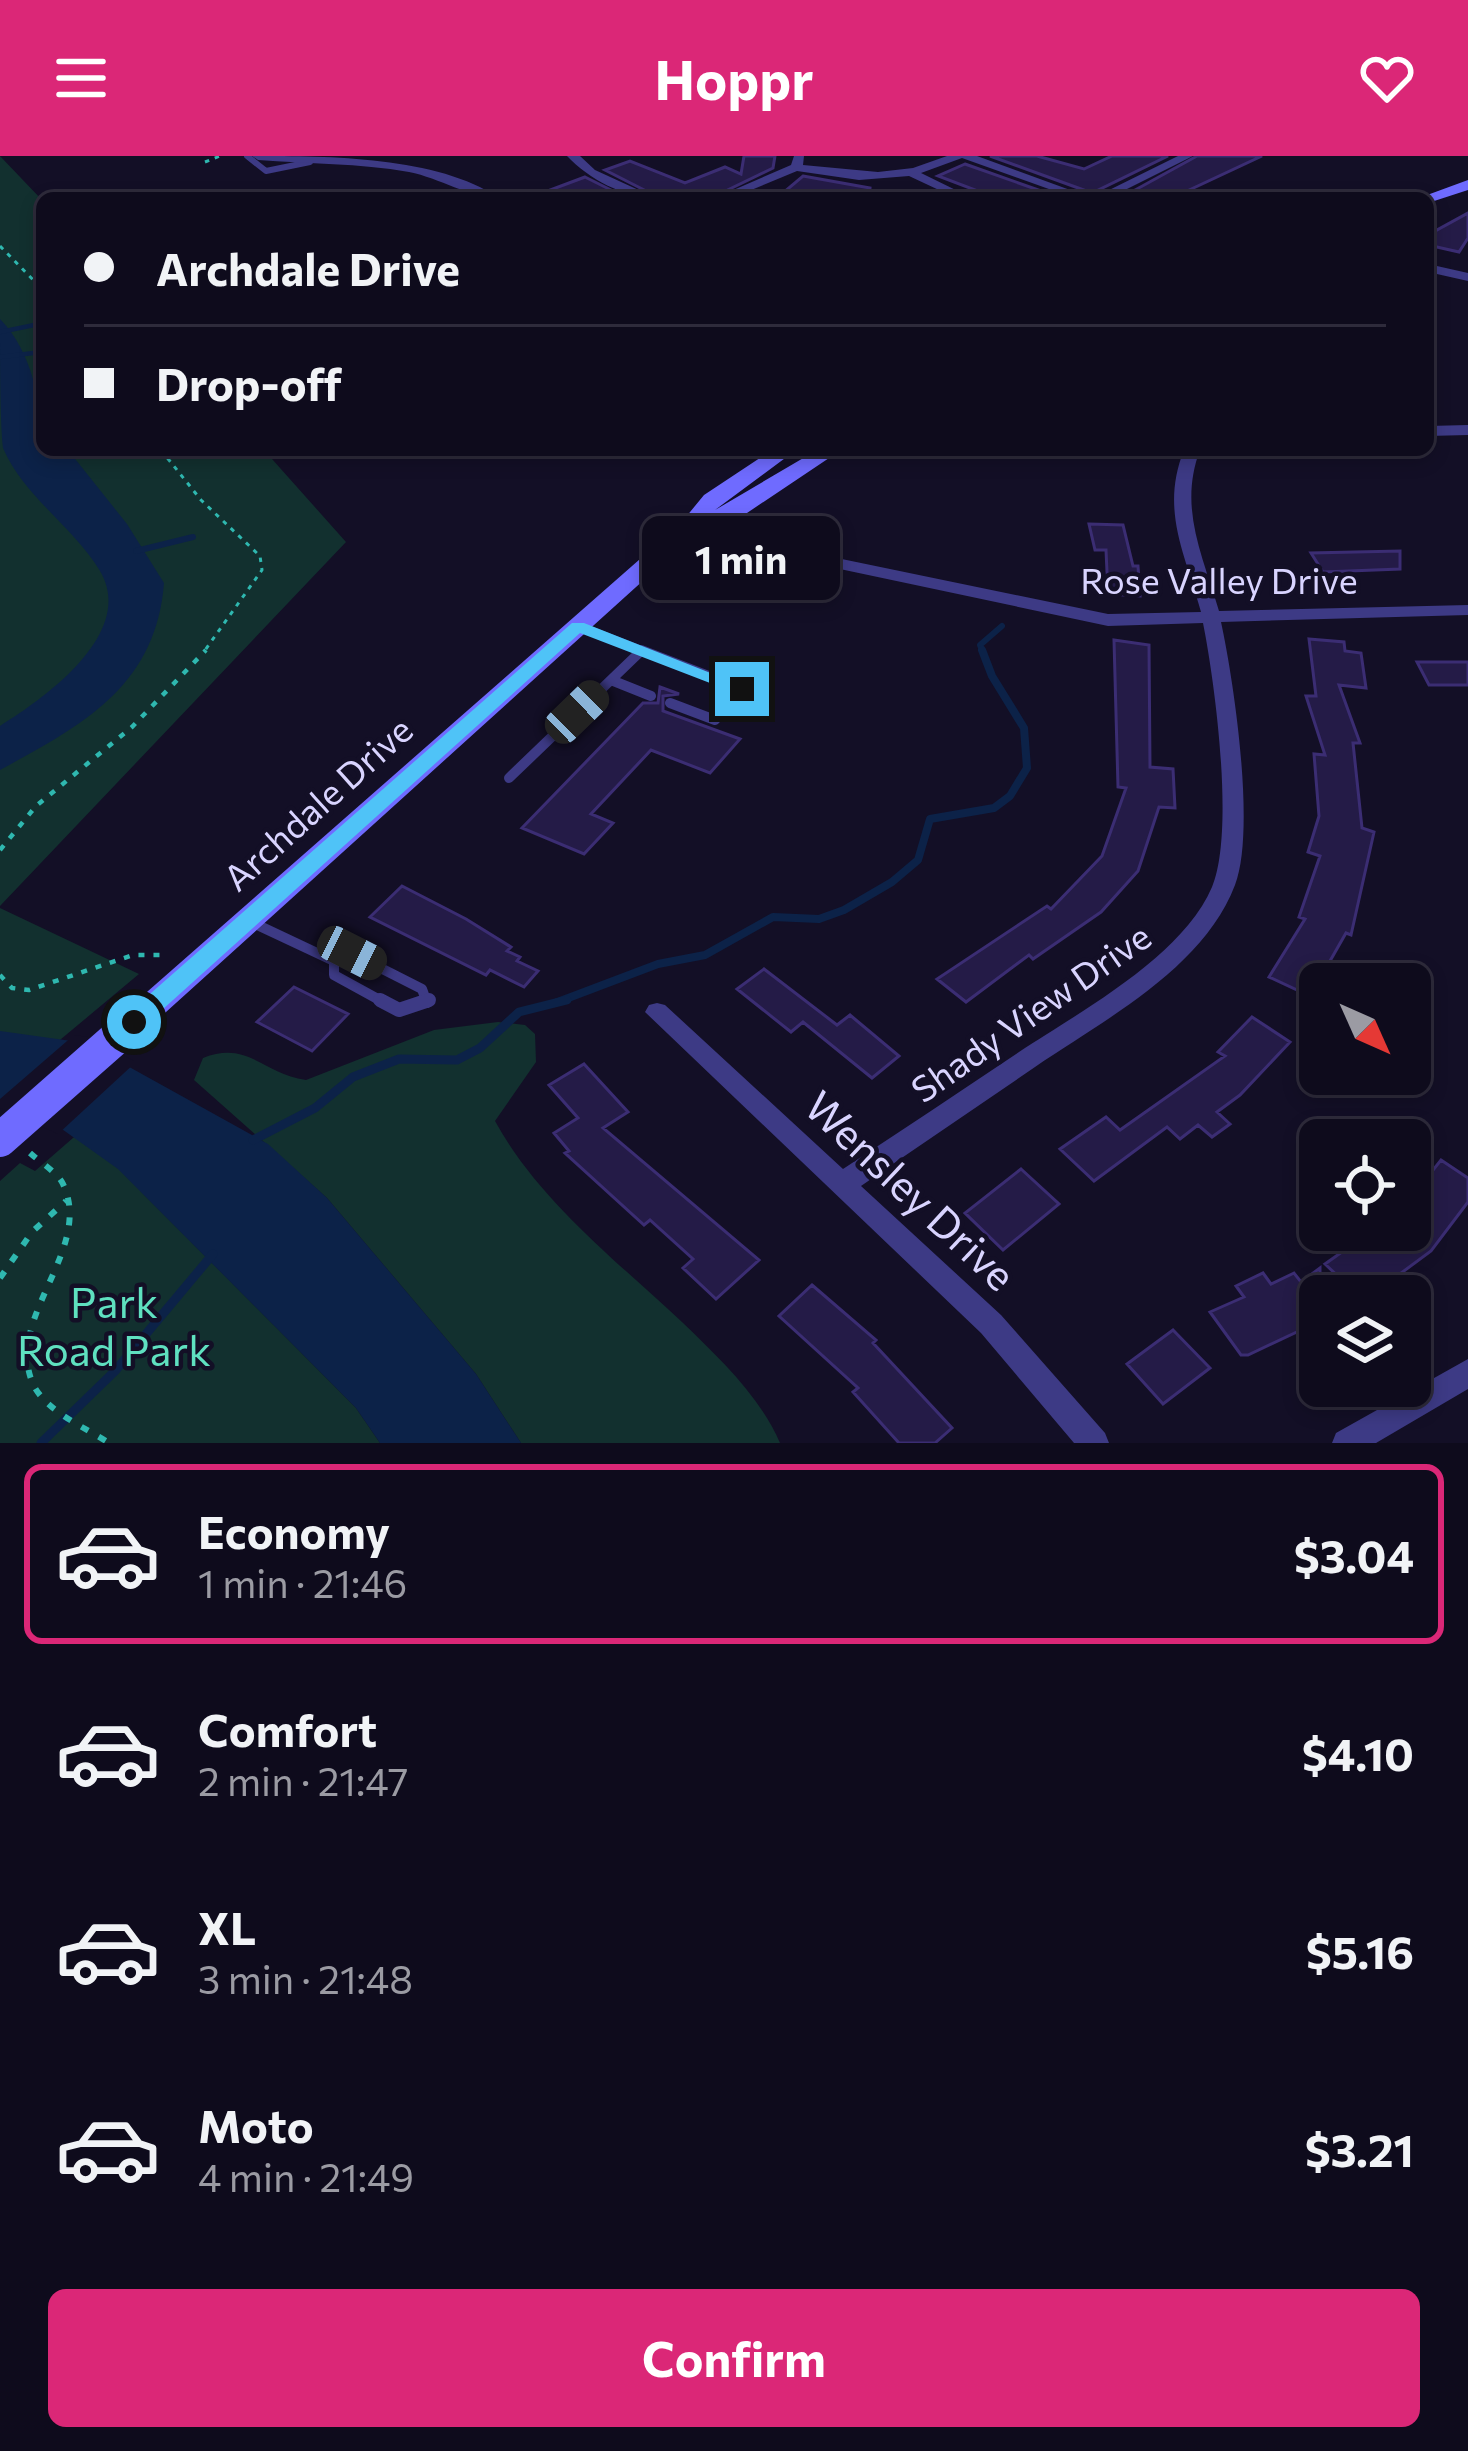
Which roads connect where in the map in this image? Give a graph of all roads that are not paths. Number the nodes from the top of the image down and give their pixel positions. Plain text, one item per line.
1 (247, 156) edge
2 (257, 156) edge
3 (573, 156) edge
4 (962, 156) edge
5 (1187, 156) edge
6 (278, 157) edge
7 (798, 161) edge
8 (310, 162) junction
9 (915, 175) junction
10 (1468, 185) edge
11 (481, 192) edge
12 (636, 192) edge
13 (733, 192) edge
14 (953, 192) edge
15 (1068, 192) edge
16 (1112, 192) edge
17 (1434, 196) edge
18 (1434, 269) edge
19 (1468, 277) edge
20 (1468, 430) edge
21 (1434, 431) edge
22 (777, 456) edge
23 (822, 456) edge
24 (1190, 456) edge
25 (689, 528) junction
26 (760, 547) dead end
27 (1468, 610) edge
28 (1211, 619) junction
29 (578, 626) junction
30 (641, 651) junction
31 (611, 680) junction
32 (651, 695) dead end
33 (670, 703) dead end
34 (509, 778) dead end
35 (246, 920) junction
36 (334, 961) junction
37 (657, 1012) dead end
38 (9, 1142) edge
39 (843, 1184) junction
40 (1468, 1372) edge
41 (1094, 1443) edge
42 (1347, 1443) edge

1 - 8 lane
2 - 6 street
3 - 12 street
4 - 9 street
4 - 15 street
5 - 16 street
6 - 8 street
7 - 9 street
7 - 13 street
8 - 11 street
9 - 14 street
10 - 17 street
18 - 19 street
20 - 21 street
22 - 25 street, Archdale Drive
23 - 25 street, Archdale Drive
24 - 28 street, Shady View Drive
25 - 29 street, Archdale Drive
26 - 28 street, Rose Valley Drive
27 - 28 street, Rose Valley Drive
28 - 39 street, Shady View Drive
29 - 30 lane
29 - 35 street, Archdale Drive
30 - 31 lane
30 - 33 lane
31 - 32 lane
31 - 34 lane
35 - 36 lane
35 - 38 street, Archdale Drive, bridge
36 - 36 lane
37 - 39 street, Wensley Drive
39 - 41 street, Wensley Drive
40 - 42 street

